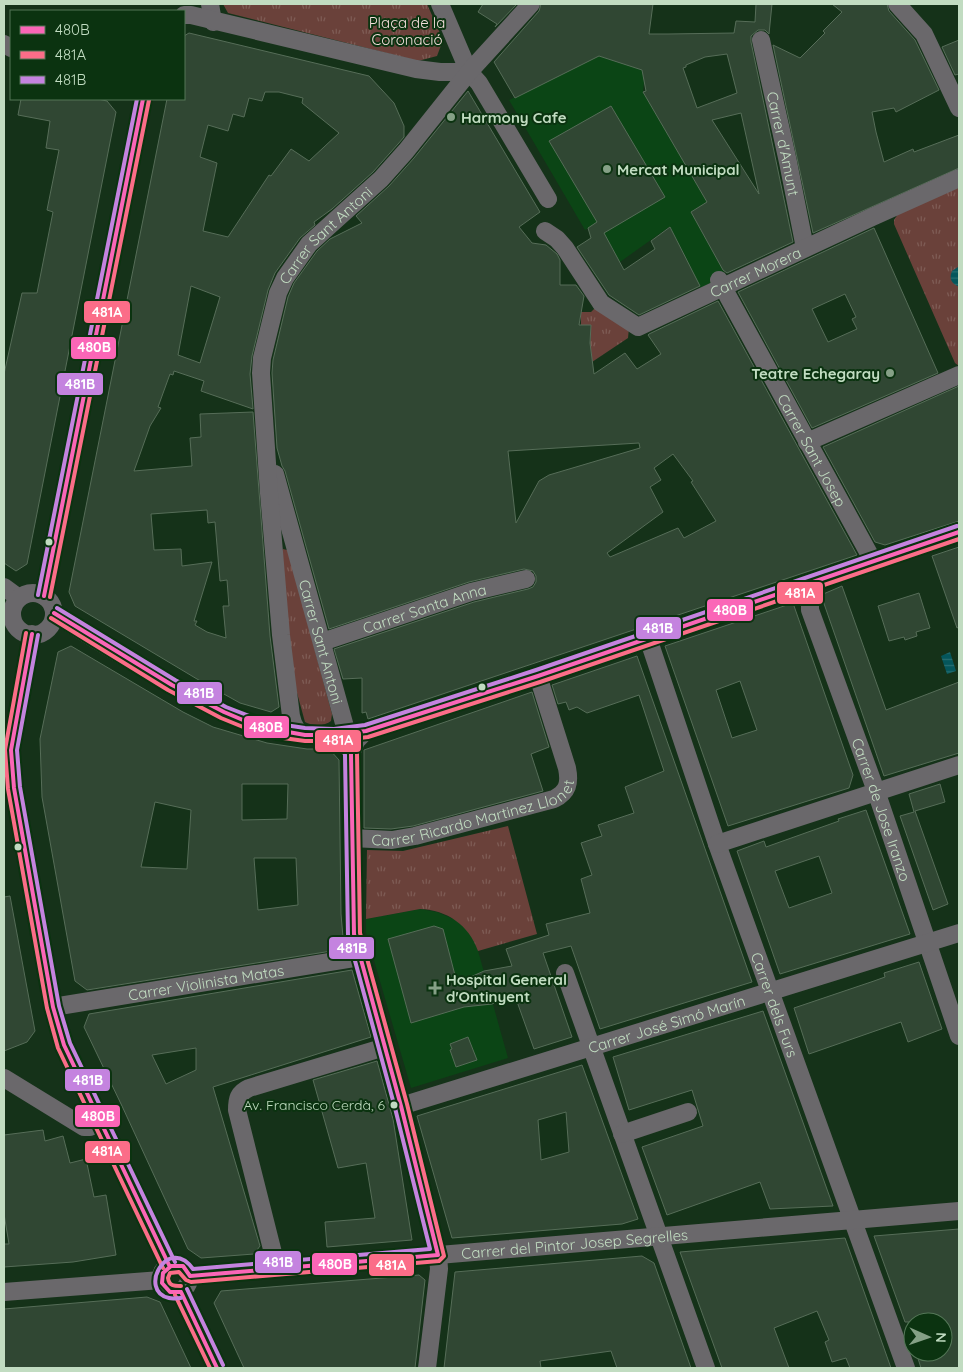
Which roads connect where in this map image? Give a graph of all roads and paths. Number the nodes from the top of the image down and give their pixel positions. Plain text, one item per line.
1 (210, 4) edge
2 (440, 4) edge
3 (531, 4) edge
4 (897, 4) edge
5 (185, 14) edge
6 (213, 22) junction
7 (451, 30) junction
8 (761, 40) dead end
9 (440, 72) junction
10 (469, 72) junction
11 (143, 100) edge
12 (959, 108) edge
13 (959, 178) edge
14 (548, 200) dead end
15 (545, 231) dead end
16 (805, 248) junction
17 (721, 284) junction
18 (959, 375) edge
19 (265, 432) junction
20 (807, 442) junction
21 (959, 532) edge
22 (872, 561) junction
23 (526, 579) dead end
24 (810, 582) junction
25 (4, 587) edge
26 (44, 596) junction
27 (19, 598) junction
28 (54, 613) junction
29 (32, 634) junction
30 (648, 638) junction
31 (322, 642) junction
32 (538, 676) junction
33 (366, 731) junction
34 (299, 734) junction
35 (342, 735) junction
36 (352, 754) junction
37 (7, 760) edge
38 (959, 765) edge
39 (876, 791) junction
40 (352, 838) junction
41 (718, 844) junction
42 (959, 933) edge
43 (928, 943) junction
44 (360, 957) junction
45 (565, 973) dead end
46 (771, 992) junction
47 (53, 1007) junction
48 (959, 1036) edge
49 (385, 1047) junction
50 (591, 1048) junction
51 (4, 1078) edge
52 (401, 1106) junction
53 (688, 1112) dead end
54 (100, 1122) junction
55 (622, 1134) junction
56 (959, 1211) edge
57 (853, 1220) junction
58 (660, 1238) junction
59 (438, 1255) junction
60 (273, 1261) junction
61 (165, 1273) junction
62 (190, 1276) junction
63 (4, 1292) edge
64 (181, 1292) junction
65 (217, 1368) edge
66 (428, 1368) edge
67 (706, 1368) edge
68 (906, 1368) edge

1 - 6 street
2 - 7 street
3 - 10 street, Carrer Sant Antoni
4 - 12 street
5 - 6 street
6 - 9 street
7 - 9 street
7 - 10 street
8 - 16 street, Carrer d'Amunt
9 - 10 street
10 - 14 street
10 - 19 street, Carrer Sant Antoni
11 - 26 street
13 - 16 street, Carrer Morera
15 - 17 street, Carrer Morera
16 - 17 street, Carrer Morera
17 - 20 street, Carrer Sant Josep
18 - 20 street
19 - 31 street, Carrer Sant Antoni
19 - 34 street, Carrer Sant Antoni
20 - 22 street, Carrer Sant Josep
21 - 22 street
22 - 24 street
23 - 31 street, Carrer Santa Anna
24 - 30 street
24 - 39 street, Carrer de Jose Iranzo
25 - 27 street
26 - 27 street
26 - 28 street
27 - 29 street
28 - 29 street
28 - 34 street
29 - 37 street
30 - 32 street
30 - 41 street, Carrer dels Furs
31 - 35 street, Carrer Sant Antoni
32 - 33 street
32 - 40 street, Carrer Ricardo Martinez Llonet
33 - 35 street
33 - 36 street
34 - 35 street
35 - 36 street
36 - 40 street
37 - 47 street
38 - 39 street
39 - 41 street
39 - 43 street, Carrer de Jose Iranzo
40 - 44 street
41 - 46 street, Carrer dels Furs
42 - 43 street, Carrer José Simó Marín
43 - 46 street, Carrer José Simó Marín
43 - 48 street, Carrer de Jose Iranzo
44 - 47 street, Carrer Violinista Matas
44 - 49 street
45 - 50 street
46 - 50 street, Carrer José Simó Marín
46 - 57 street, Carrer dels Furs
47 - 54 street
49 - 52 street
49 - 60 street
50 - 52 street, Carrer José Simó Marín
50 - 55 street
51 - 54 street
52 - 59 street
53 - 55 street
54 - 61 street
55 - 58 street
56 - 57 street, Carrer del Pintor Josep Segrelles
57 - 58 street, Carrer del Pintor Josep Segrelles
57 - 68 street, Carrer dels Furs
58 - 59 street, Carrer del Pintor Josep Segrelles
58 - 67 street
59 - 60 street, Carrer del Pintor Josep Segrelles
59 - 66 street
60 - 62 street, Carrer del Pintor Josep Segrelles
61 - 62 street
61 - 63 street
61 - 64 street
62 - 64 street
64 - 65 street

